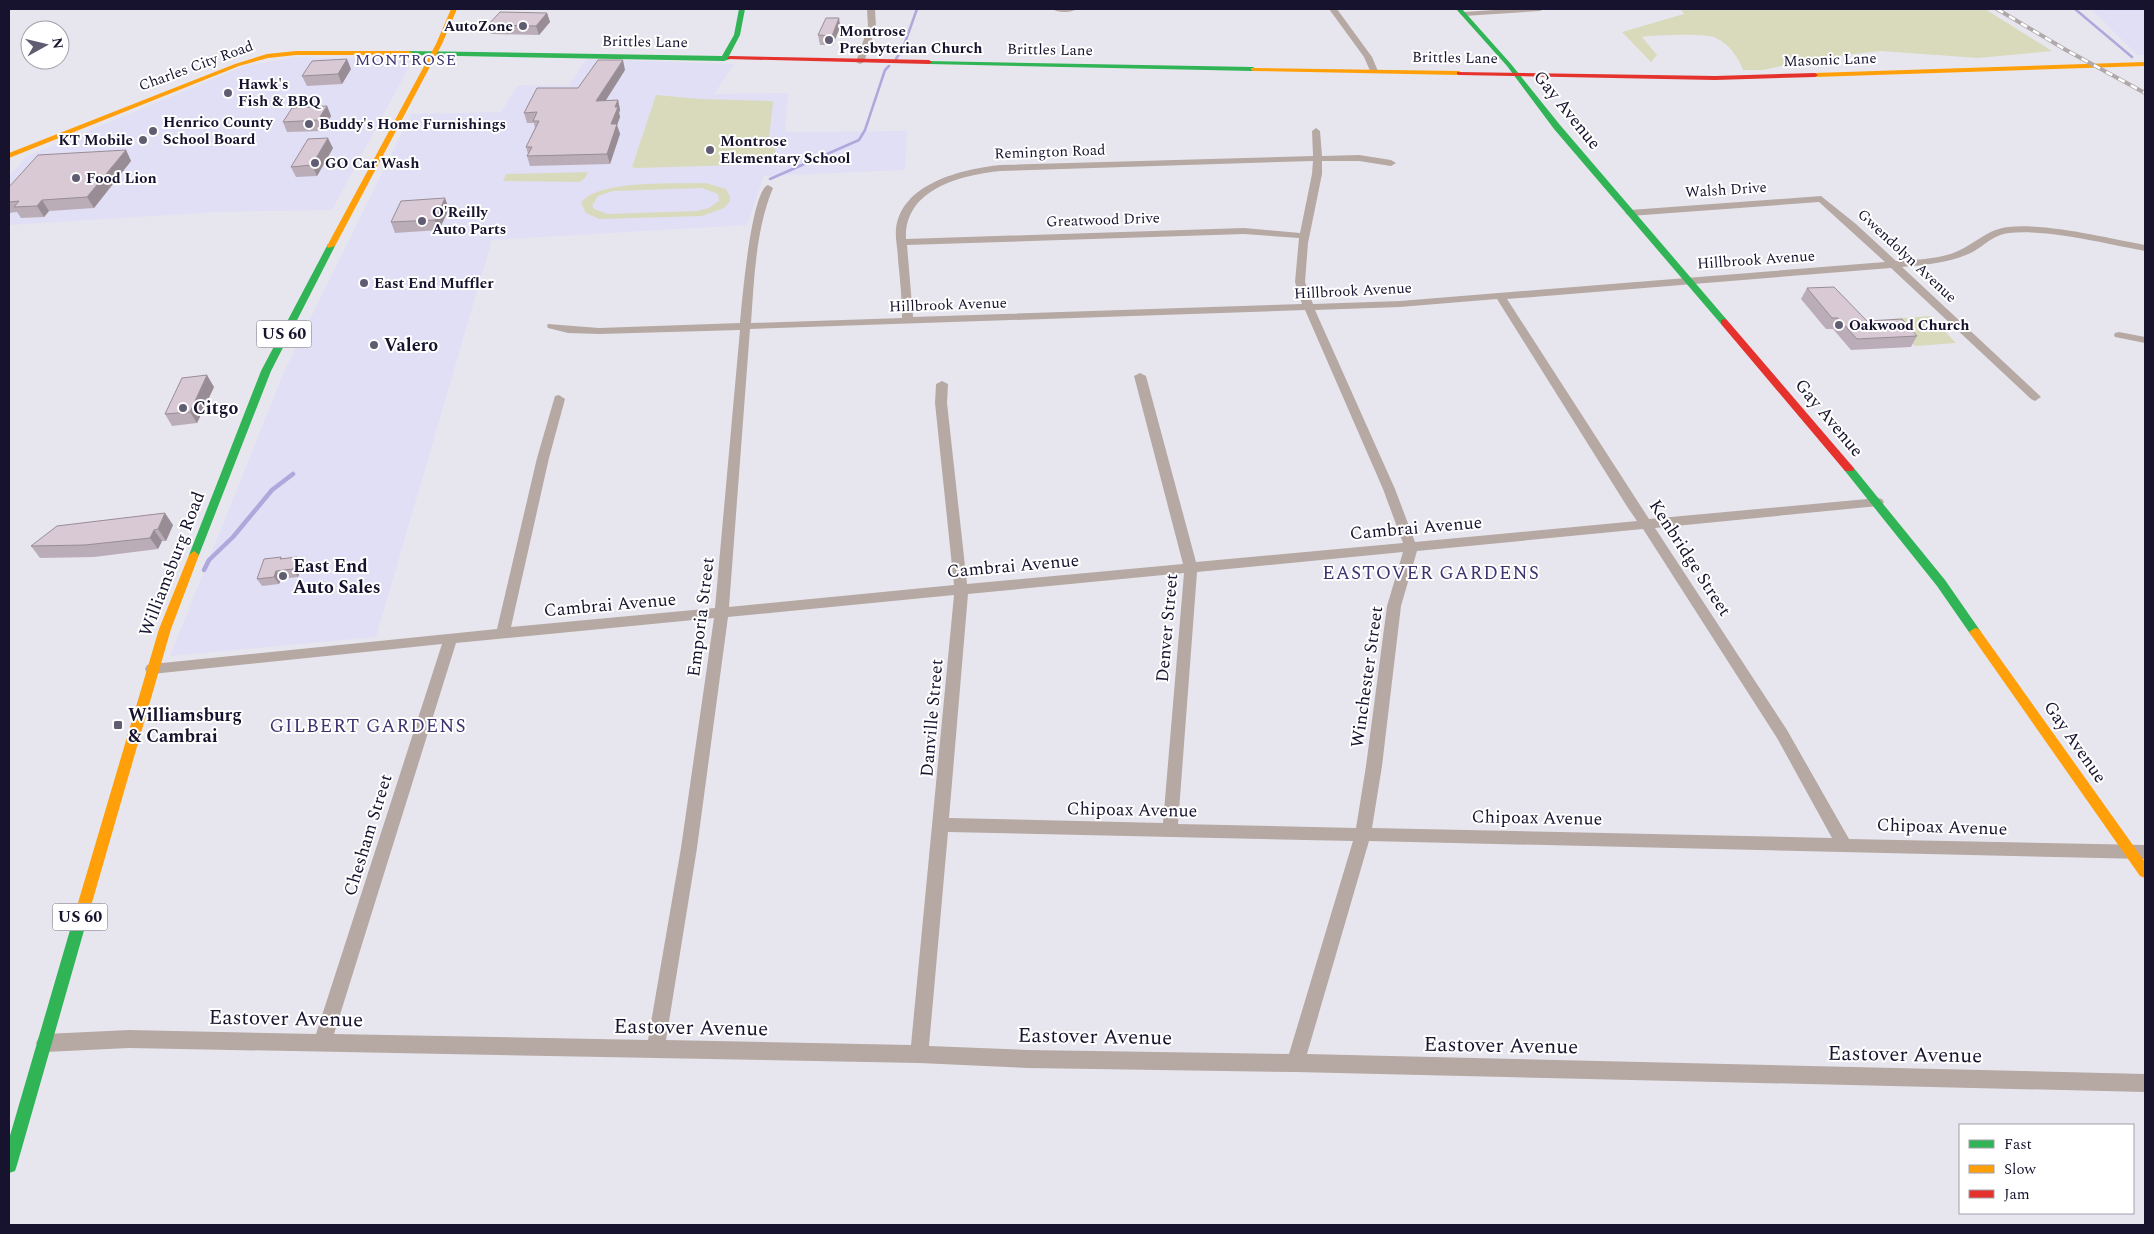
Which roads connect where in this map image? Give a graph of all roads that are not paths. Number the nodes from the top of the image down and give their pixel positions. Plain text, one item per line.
1 (454, 9) edge
2 (742, 9) edge
3 (871, 9) edge
4 (1056, 9) edge
5 (1072, 9) edge
6 (1333, 9) edge
7 (1540, 9) edge
8 (1461, 11) edge
9 (434, 53) junction
10 (724, 59) junction
11 (860, 62) junction
12 (2145, 64) edge
13 (1374, 72) junction
14 (1516, 74) junction
15 (1316, 131) dead end
16 (9, 156) edge
17 (1318, 159) junction
18 (1392, 163) dead end
19 (768, 188) dead end
20 (1823, 200) joint
21 (1630, 212) junction
22 (1305, 236) junction
23 (902, 242) junction
24 (2145, 248) edge
25 (1894, 264) junction
26 (1689, 281) junction
27 (1500, 295) junction
28 (1308, 308) junction
29 (908, 321) junction
30 (552, 326) dead end
31 (745, 326) junction
32 (2119, 335) dead end
33 (2145, 340) edge
34 (1140, 376) dead end
35 (942, 384) dead end
36 (2035, 398) dead end
37 (559, 399) dead end
38 (1878, 502) junction
39 (1647, 525) junction
40 (1411, 548) junction
41 (1191, 568) junction
42 (960, 590) junction
43 (721, 613) junction
44 (503, 634) junction
45 (450, 640) junction
46 (152, 670) junction
47 (942, 825) junction
48 (1170, 830) junction
49 (1363, 835) junction
50 (1844, 844) junction
51 (2138, 852) edge
52 (2145, 872) edge
53 (45, 1043) junction
54 (322, 1043) junction
55 (656, 1049) junction
56 (919, 1054) junction
57 (1295, 1064) junction
58 (2145, 1083) edge
59 (9, 1165) edge

1 - 9 main road, Williamsburg Road / US 60
2 - 10 main road
3 - 11 street
4 - 5 street
6 - 13 street
7 - 8 street
8 - 14 main road, Gay Avenue
9 - 10 main road, Brittles Lane
9 - 16 main road, Charles City Road
9 - 46 main road, Williamsburg Road / US 60
10 - 11 main road, Brittles Lane
11 - 13 main road, Brittles Lane
12 - 14 main road, Masonic Lane
13 - 14 main road, Brittles Lane
14 - 21 main road, Gay Avenue
15 - 17 street
17 - 18 street, Remington Road
17 - 22 street
17 - 23 street, Remington Road
19 - 31 street, Emporia Street
20 - 21 street, Walsh Drive
20 - 25 street, Gwendolyn Avenue
21 - 26 main road, Gay Avenue
22 - 23 street, Greatwood Drive
22 - 28 street
23 - 29 street, Remington Road
24 - 25 street, Hillbrook Avenue
25 - 26 street, Hillbrook Avenue
25 - 36 street, Gwendolyn Avenue
26 - 27 street, Hillbrook Avenue
26 - 38 main road, Gay Avenue
27 - 28 street, Hillbrook Avenue
27 - 39 street, Kenbridge Street
28 - 29 street, Hillbrook Avenue
28 - 40 street
29 - 31 street, Hillbrook Avenue
30 - 31 street, Hillbrook Avenue
31 - 43 street, Emporia Street
32 - 33 street
34 - 41 street, Denver Street
35 - 42 street, Danville Street
37 - 44 street
38 - 39 street, Cambrai Avenue
38 - 51 main road, Gay Avenue
39 - 40 street, Cambrai Avenue
39 - 50 street, Kenbridge Street
40 - 41 street, Cambrai Avenue
40 - 49 street, Winchester Street
41 - 42 street, Cambrai Avenue
41 - 48 street, Denver Street
42 - 43 street, Cambrai Avenue
42 - 47 street, Danville Street
43 - 44 street, Cambrai Avenue
43 - 55 street, Emporia Street
44 - 45 street, Cambrai Avenue
45 - 46 street, Cambrai Avenue
45 - 54 street, Chesham Street
46 - 53 main road, Williamsburg Road / US 60
47 - 48 street, Chipoax Avenue
47 - 56 street, Danville Street
48 - 49 street, Chipoax Avenue
49 - 50 street, Chipoax Avenue
49 - 57 street, Winchester Street
50 - 51 street, Chipoax Avenue
51 - 52 main road, Gay Avenue
53 - 54 street, Eastover Avenue
53 - 59 main road, Williamsburg Road / US 60
54 - 55 street, Eastover Avenue
55 - 56 street, Eastover Avenue
56 - 57 street, Eastover Avenue
57 - 58 street, Eastover Avenue

